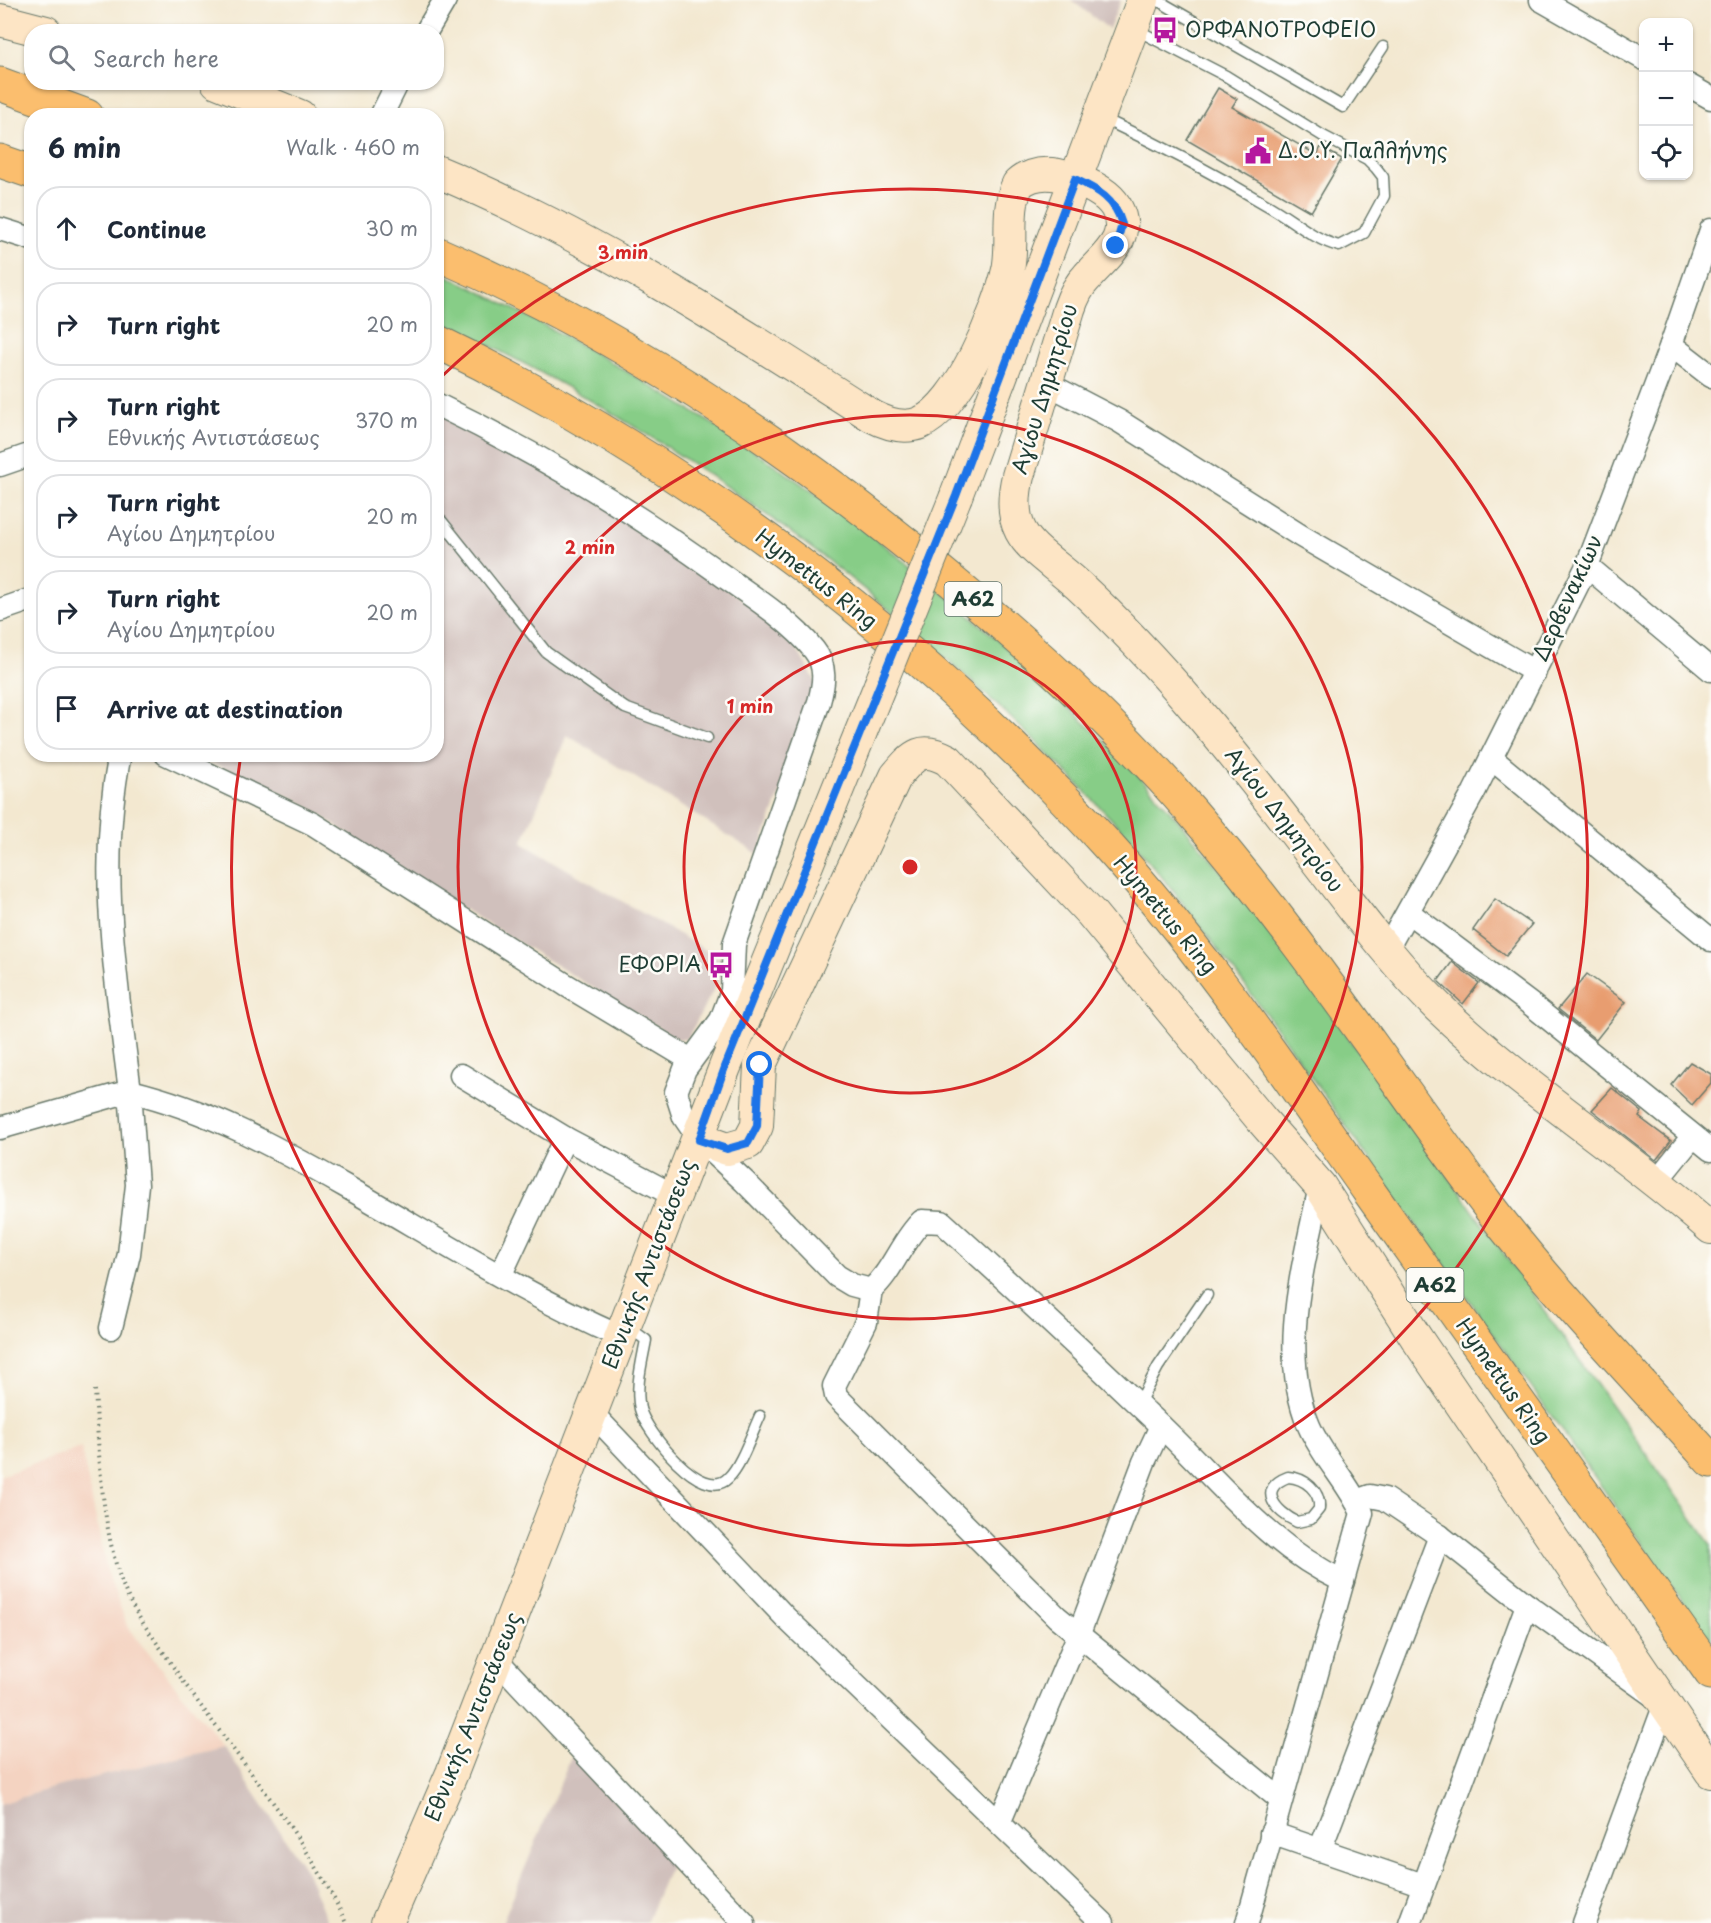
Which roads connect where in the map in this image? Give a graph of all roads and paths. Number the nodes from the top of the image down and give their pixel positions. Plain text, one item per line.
1 (445, 0) edge
2 (1157, 0) edge
3 (1541, 0) edge
4 (1138, 14) edge
5 (0, 20) edge
6 (431, 24) edge
7 (24, 26) edge
8 (1383, 47) dead end
9 (1639, 56) edge
10 (0, 62) edge
11 (24, 73) edge
12 (0, 84) edge
13 (1693, 87) edge
14 (61, 90) edge
15 (237, 90) edge
16 (394, 90) edge
17 (1711, 98) edge
18 (65, 108) edge
19 (98, 108) edge
20 (280, 108) edge
21 (385, 108) edge
22 (1099, 117) junction
23 (0, 160) edge
24 (24, 169) edge
25 (444, 175) edge
26 (1075, 179) junction
27 (0, 182) edge
28 (24, 189) edge
29 (0, 229) edge
30 (1711, 230) edge
31 (24, 236) edge
32 (444, 257) edge
33 (444, 345) edge
34 (1671, 345) junction
35 (1711, 376) edge
36 (1046, 383) junction
37 (444, 408) edge
38 (24, 457) edge
39 (0, 465) edge
40 (444, 524) edge
41 (1587, 566) junction
42 (24, 602) edge
43 (0, 610) edge
44 (1711, 670) edge
45 (1534, 672) junction
46 (707, 738) dead end
47 (1491, 758) junction
48 (118, 762) edge
49 (183, 762) edge
50 (1408, 912) junction
51 (1711, 940) edge
52 (1387, 949) junction
53 (691, 1060) junction
54 (461, 1075) dead end
55 (130, 1091) junction
56 (0, 1128) edge
57 (1693, 1136) junction
58 (565, 1138) junction
59 (699, 1140) junction
60 (1711, 1150) edge
61 (1654, 1183) junction
62 (1320, 1186) junction
63 (675, 1196) junction
64 (1711, 1228) edge
65 (501, 1274) junction
66 (870, 1290) junction
67 (1207, 1295) dead end
68 (111, 1328) dead end
69 (623, 1331) junction
70 (95, 1390) dead end
71 (1138, 1406) junction
72 (591, 1412) junction
73 (760, 1416) dead end
74 (1161, 1426) junction
75 (1711, 1461) edge
76 (1356, 1501) junction
77 (1283, 1513) junction
78 (1267, 1531) junction
79 (1440, 1536) junction
80 (1343, 1581) junction
81 (1527, 1605) junction
82 (1078, 1636) junction
83 (496, 1659) junction
84 (1711, 1673) edge
85 (1665, 1704) junction
86 (1711, 1772) edge
87 (1281, 1800) junction
88 (1000, 1821) junction
89 (1271, 1833) junction
90 (1320, 1850) junction
91 (1423, 1884) junction
92 (346, 1923) edge
93 (388, 1923) edge
94 (744, 1923) edge
95 (1103, 1923) edge
96 (1247, 1923) edge
97 (1410, 1923) edge
98 (1584, 1923) edge

1 - 6 street
2 - 8 lane
3 - 9 street
4 - 22 street, Εθνικής Αντιστάσεως
4 - 22 lane
5 - 7 street
10 - 11 highway
12 - 18 highway
13 - 17 street
14 - 19 highway
15 - 20 street
16 - 21 street
22 - 26 street, Εθνικής Αντιστάσεως
23 - 24 highway
25 - 26 street, Αγίου Δημητρίου
26 - 36 street, Αγίου Δημητρίου
26 - 59 street, Εθνικής Αντιστάσεως, bridge
27 - 28 highway
29 - 31 street
30 - 34 street, Δερβενακίων
32 - 75 highway, Α62
33 - 84 highway, Hymettus Ring / Α62
34 - 35 street
34 - 41 street, Δερβενακίων
36 - 45 street
36 - 52 street, Αγίου Δημητρίου
37 - 53 street
38 - 39 street
40 - 46 lane
41 - 44 street
41 - 45 street, Δερβενακίων
42 - 43 street
45 - 47 street, Δερβενακίων
47 - 50 street, Δερβενακίων
47 - 51 street
48 - 55 street
49 - 53 street
50 - 52 street, Δερβενακίων
50 - 57 street
52 - 61 street, Αγίου Δημητρίου
53 - 59 street
54 - 58 street
55 - 56 street
55 - 65 street
55 - 68 street
57 - 60 street
57 - 61 street
58 - 63 street
58 - 65 street
59 - 62 street
59 - 63 street, Εθνικής Αντιστάσεως
59 - 66 street
61 - 64 street, Αγίου Δημητρίου
62 - 76 street
62 - 85 street
63 - 69 street, Εθνικής Αντιστάσεως
65 - 69 street
66 - 71 street
66 - 82 street
67 - 71 lane
69 - 72 street, Εθνικής Αντιστάσεως
69 - 73 lane
70 - 92 path
71 - 74 street
72 - 83 street, Εθνικής Αντιστάσεως
72 - 88 street
74 - 78 street
74 - 82 street
76 - 79 street
76 - 80 street
77 - 77 lane
77 - 78 lane
78 - 80 street
79 - 81 street
79 - 90 street
80 - 87 street
81 - 85 street
81 - 91 street
82 - 87 street
82 - 88 street
83 - 93 street, Εθνικής Αντιστάσεως
83 - 94 street
85 - 86 street
85 - 98 street
87 - 89 street
88 - 95 street
89 - 90 street
89 - 96 street
90 - 91 street
91 - 97 street

